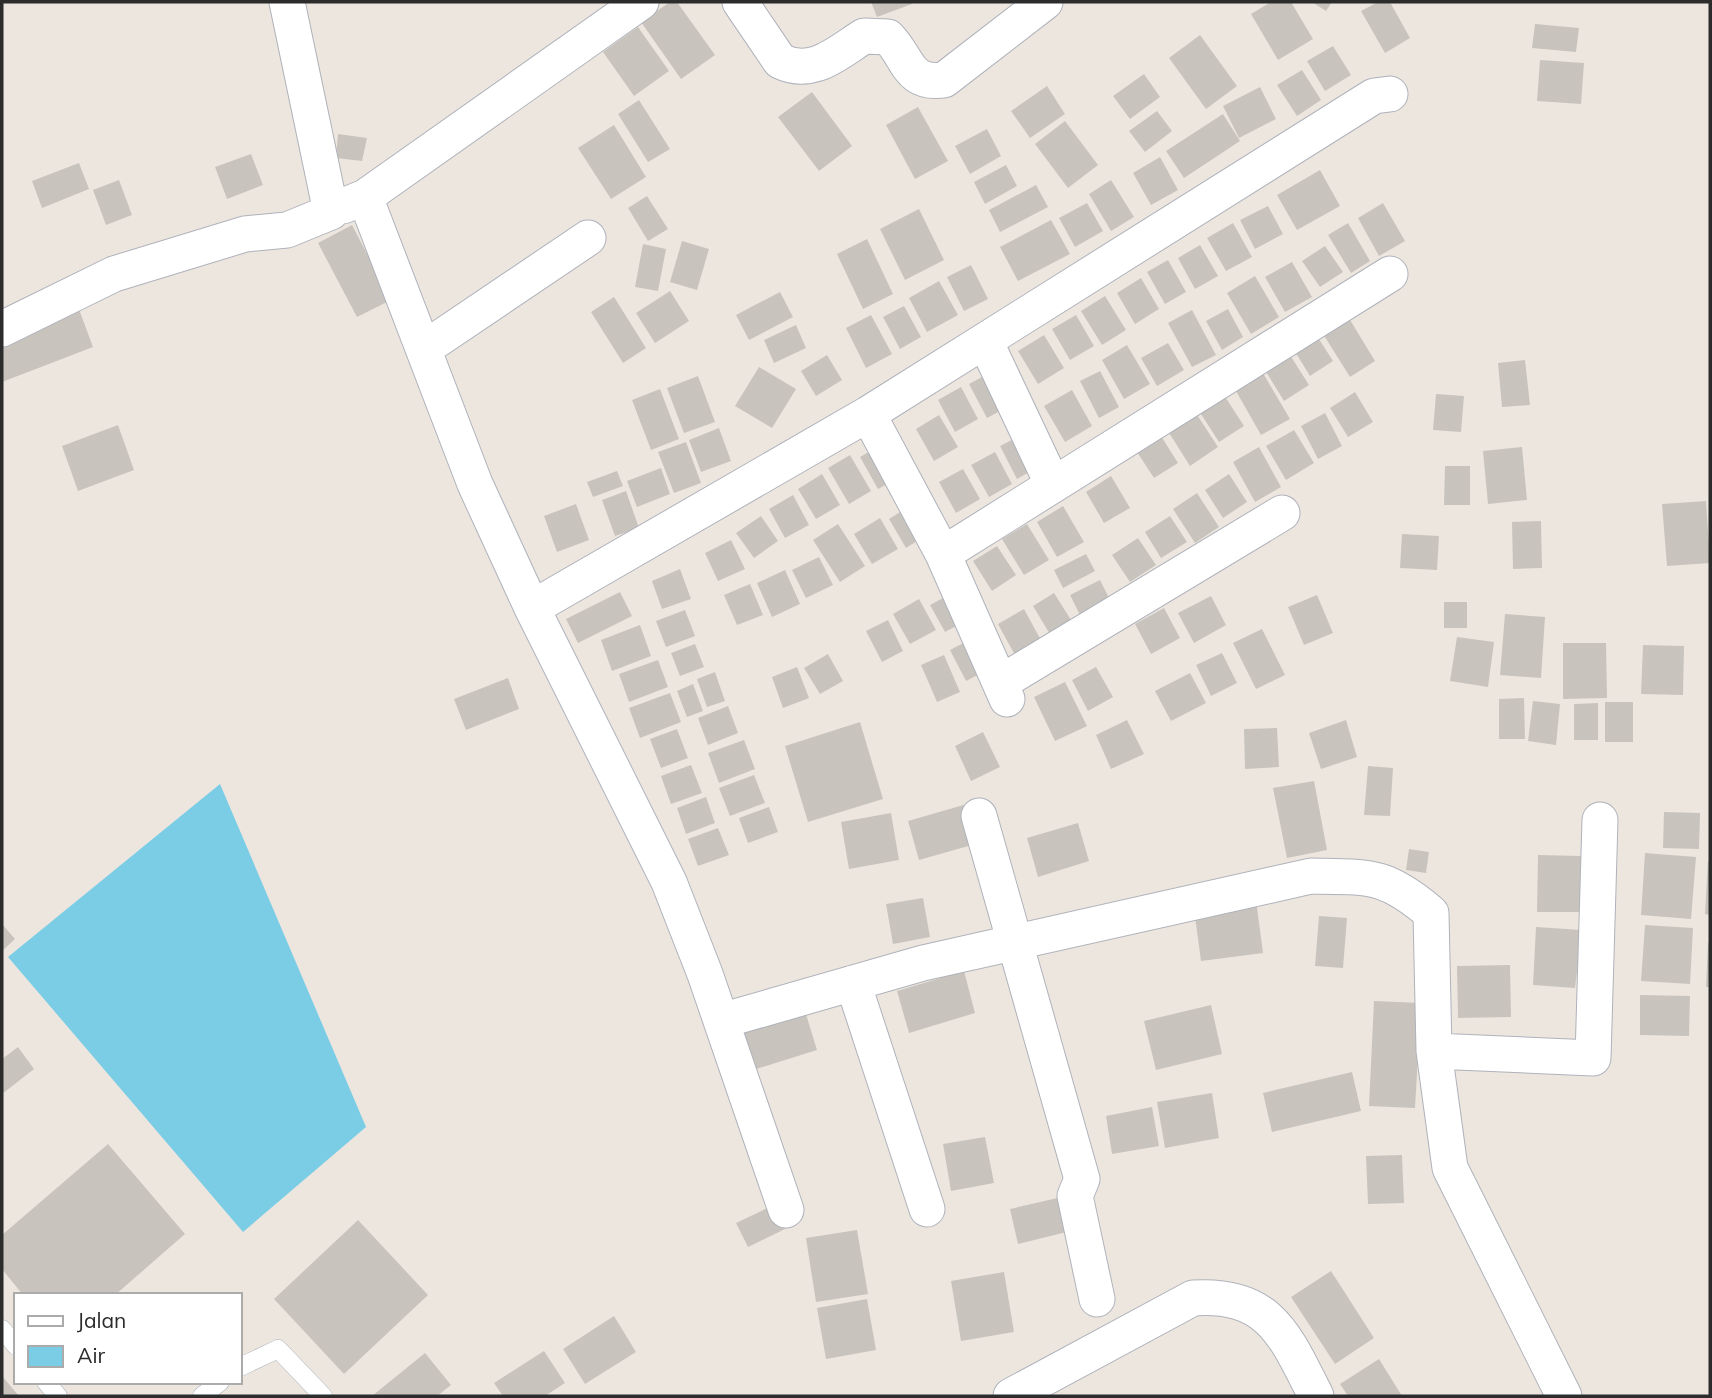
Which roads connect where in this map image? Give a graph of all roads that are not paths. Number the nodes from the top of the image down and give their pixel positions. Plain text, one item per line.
1 (287, 2) edge
2 (641, 2) edge
3 (740, 2) edge
4 (1045, 2) edge
5 (1390, 94) dead end
6 (365, 197) junction
7 (331, 212) junction
8 (588, 237) dead end
9 (1390, 274) dead end
10 (2, 329) edge
11 (985, 341) junction
12 (425, 348) junction
13 (868, 414) junction
14 (1054, 485) junction
15 (1282, 513) dead end
16 (943, 554) junction
17 (532, 608) junction
18 (979, 816) dead end
19 (1600, 820) dead end
20 (1014, 943) junction
21 (853, 983) junction
22 (721, 1021) junction
23 (1434, 1051) junction
24 (927, 1209) dead end
25 (786, 1210) dead end
26 (1097, 1299) dead end
27 (2, 1329) edge
28 (14, 1344) edge
29 (242, 1366) edge
30 (217, 1384) edge
31 (202, 1396) edge
32 (323, 1396) edge
33 (1011, 1396) edge
34 (1316, 1396) edge
35 (1564, 1396) edge

1 - 7 street
2 - 6 street
3 - 4 street
5 - 11 street
6 - 7 street
6 - 12 street
7 - 10 street
8 - 12 street
9 - 14 street
11 - 13 street
11 - 14 street
12 - 17 street
13 - 16 street
13 - 17 street
14 - 16 street
15 - 16 street
17 - 22 street
18 - 20 street
19 - 23 street
20 - 21 street
20 - 23 street
20 - 26 street
21 - 22 street
21 - 24 street
22 - 25 street
23 - 35 street
27 - 28 lane
29 - 32 lane
30 - 31 lane
33 - 34 street

